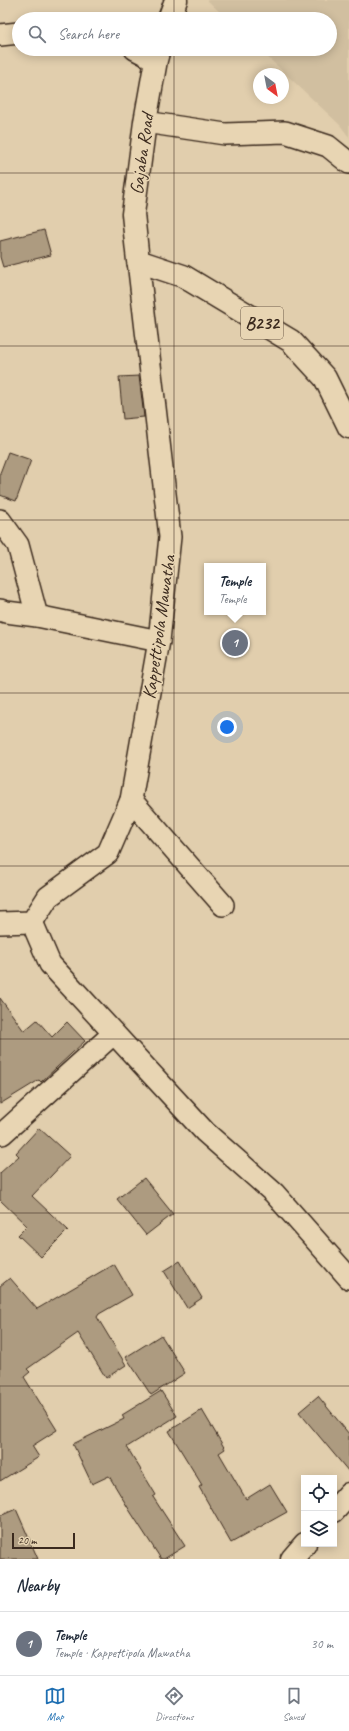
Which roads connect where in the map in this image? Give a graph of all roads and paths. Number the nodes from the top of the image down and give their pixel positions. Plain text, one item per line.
1 (176, 0) edge
2 (172, 12) edge
3 (12, 34) edge
4 (0, 35) edge
5 (158, 56) edge
6 (145, 122) junction
7 (349, 163) edge
8 (138, 261) junction
9 (349, 427) edge
10 (0, 520) edge
11 (0, 610) edge
12 (37, 616) junction
13 (158, 641) junction
14 (131, 800) junction
15 (222, 905) dead end
16 (32, 922) junction
17 (0, 923) edge
18 (113, 1034) junction
19 (2, 1134) dead end
20 (349, 1278) edge
21 (349, 1494) edge
22 (337, 1508) edge
23 (302, 1547) edge
24 (292, 1559) edge

1 - 2 main road
3 - 4 street
5 - 6 main road, Gajaba Road
6 - 7 street
6 - 8 main road, Gajaba Road
8 - 9 main road, B232
8 - 13 street, Kappettipola Mawatha
10 - 12 street
11 - 12 street
12 - 13 street
13 - 14 street, Kappettipola Mawatha
14 - 15 street
14 - 16 street, Kappettipola Mawatha
16 - 17 street
16 - 18 street
18 - 19 street
18 - 20 street
21 - 22 main road
23 - 24 main road

